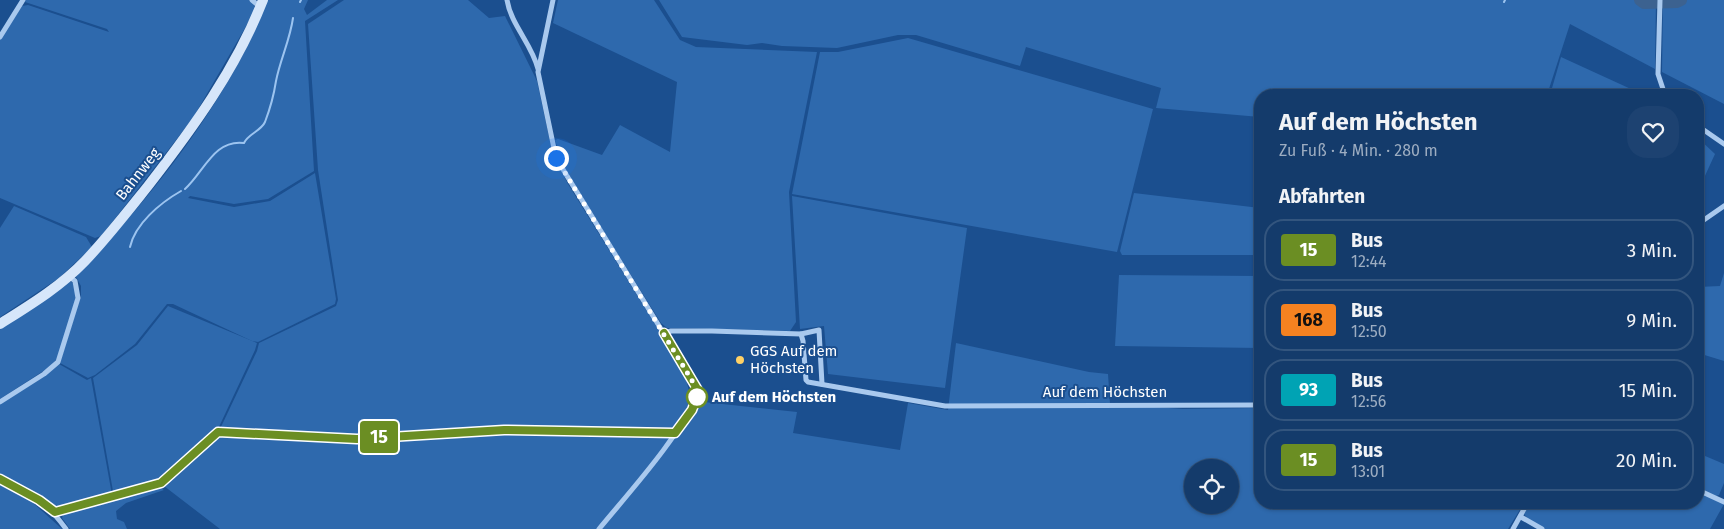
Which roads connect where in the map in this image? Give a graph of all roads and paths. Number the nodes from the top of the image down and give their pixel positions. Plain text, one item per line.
1 (23, 0) edge
2 (507, 0) edge
3 (553, 0) edge
4 (1660, 0) edge
5 (259, 2) edge
6 (0, 37) edge
7 (538, 72) junction
8 (1663, 89) edge
9 (1704, 130) edge
10 (1724, 144) edge
11 (1724, 206) edge
12 (1704, 220) edge
13 (68, 276) junction
14 (0, 324) edge
15 (664, 333) junction
16 (801, 334) junction
17 (822, 384) junction
18 (0, 402) edge
19 (1254, 405) edge
20 (675, 433) junction
21 (0, 479) edge
22 (1704, 493) edge
23 (1724, 502) edge
24 (1525, 509) edge
25 (55, 512) junction
26 (1521, 517) junction
27 (66, 529) edge
28 (599, 529) edge
29 (1513, 529) edge
30 (1542, 529) edge

1 - 6 street
2 - 7 street
3 - 7 street
4 - 8 street
5 - 13 main road, Bahnweg
7 - 15 street
9 - 10 street
11 - 12 street
13 - 14 main road, Bahnweg
13 - 18 street
15 - 16 street
15 - 20 street
16 - 17 street, Auf dem Höchsten
16 - 17 street
17 - 19 street, Auf dem Höchsten
20 - 25 street
20 - 28 street
21 - 25 street
22 - 23 street
24 - 26 street
25 - 27 street
26 - 29 street
26 - 30 street

